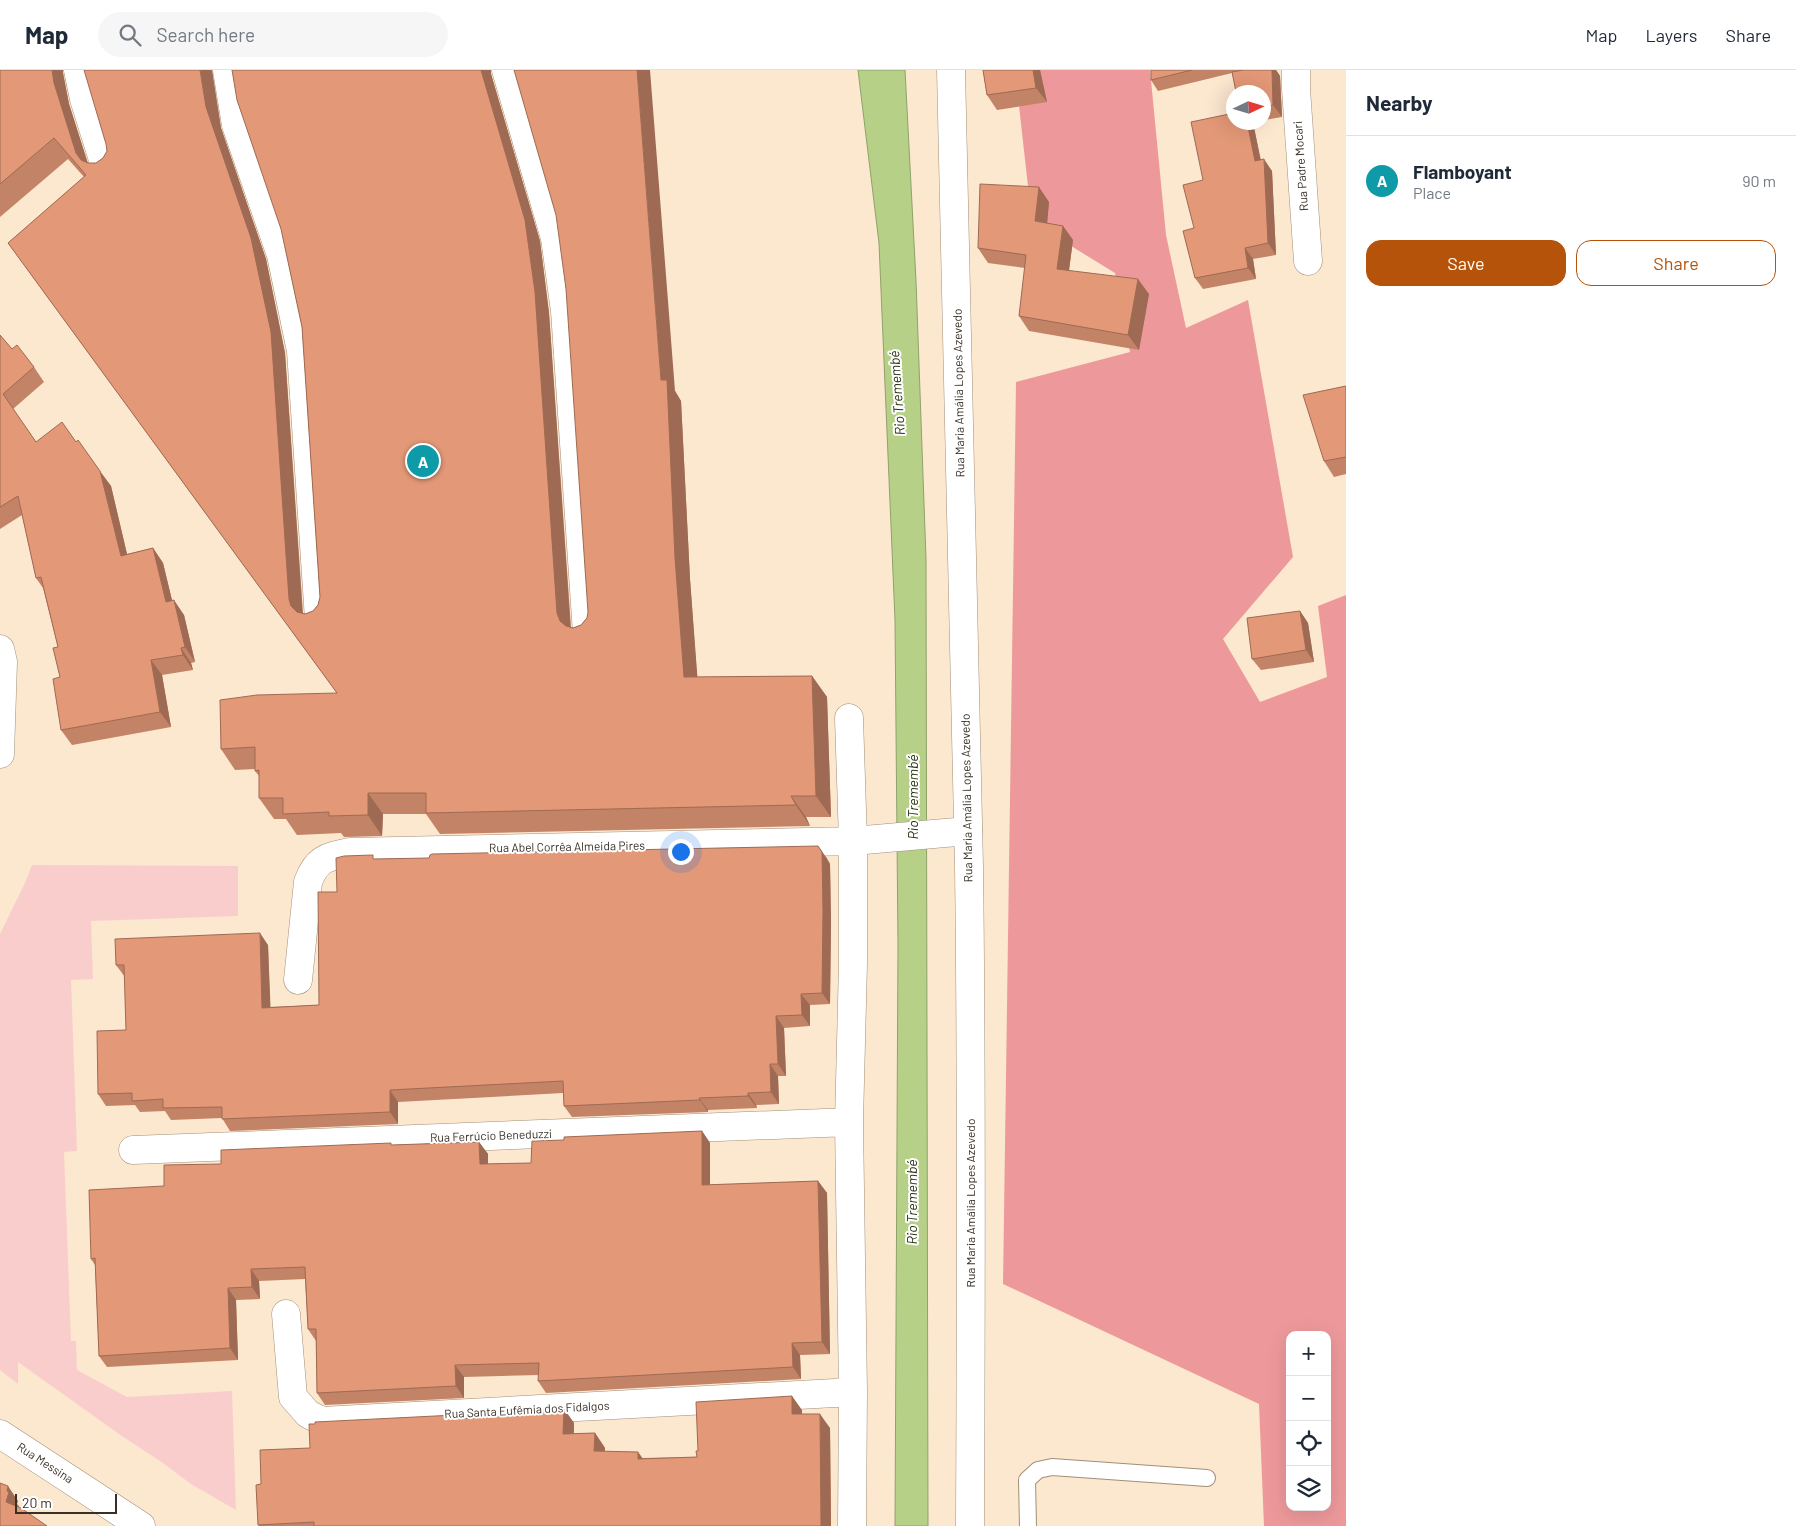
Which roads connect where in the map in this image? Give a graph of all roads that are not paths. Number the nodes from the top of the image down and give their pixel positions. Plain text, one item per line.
1 (78, 70) edge
2 (227, 70) edge
3 (506, 70) edge
4 (951, 70) edge
5 (1296, 70) edge
6 (106, 169) edge
7 (1308, 261) dead end
8 (319, 619) edge
9 (587, 633) edge
10 (0, 649) edge
11 (850, 718) dead end
12 (0, 754) edge
13 (968, 831) junction
14 (854, 841) junction
15 (298, 980) dead end
16 (849, 1122) junction
17 (133, 1150) dead end
18 (286, 1314) dead end
19 (853, 1392) junction
20 (0, 1434) edge
21 (1207, 1478) dead end
22 (141, 1526) edge
23 (852, 1526) edge
24 (970, 1526) edge
25 (1028, 1526) edge

1 - 6 street
2 - 8 street
3 - 9 street
4 - 13 street, Rua Maria Amália Lopes Azevedo
5 - 7 street, Rua Padre Mocari
10 - 12 street
11 - 14 street
13 - 14 street, Rua Abel Corrêa Almeida Pires
13 - 24 street, Rua Maria Amália Lopes Azevedo
14 - 15 street, Rua Abel Corrêa Almeida Pires
14 - 16 street
16 - 17 street, Rua Ferrúcio Beneduzzi
16 - 19 street
18 - 19 street, Rua Santa Eufêmia dos Fidalgos
19 - 23 street
20 - 22 street, Rua Messina
21 - 25 lane

